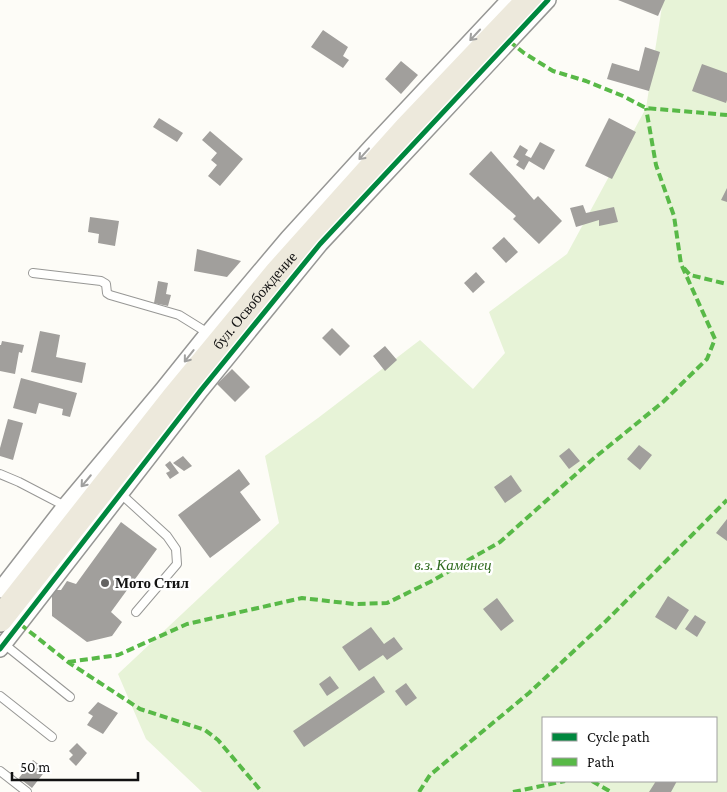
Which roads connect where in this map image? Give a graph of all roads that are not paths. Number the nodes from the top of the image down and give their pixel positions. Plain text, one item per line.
1 (509, 0) edge
2 (529, 0) edge
3 (548, 0) edge
4 (33, 273) dead end
5 (208, 333) junction
6 (0, 474) edge
7 (120, 494) junction
8 (65, 506) junction
9 (0, 590) edge
10 (136, 612) dead end
11 (0, 619) edge
12 (2, 646) edge
13 (0, 696) edge
14 (70, 697) dead end
15 (52, 737) dead end
16 (0, 771) edge
17 (27, 792) edge

1 -> 5 street
2 - 11 main road, бул. Освобождение
3 - 7 street
4 - 5 lane
5 -> 8 street
6 - 8 lane
7 - 10 lane
7 - 12 street
8 - 9 street
12 - 14 lane
13 - 15 lane
16 - 17 lane

